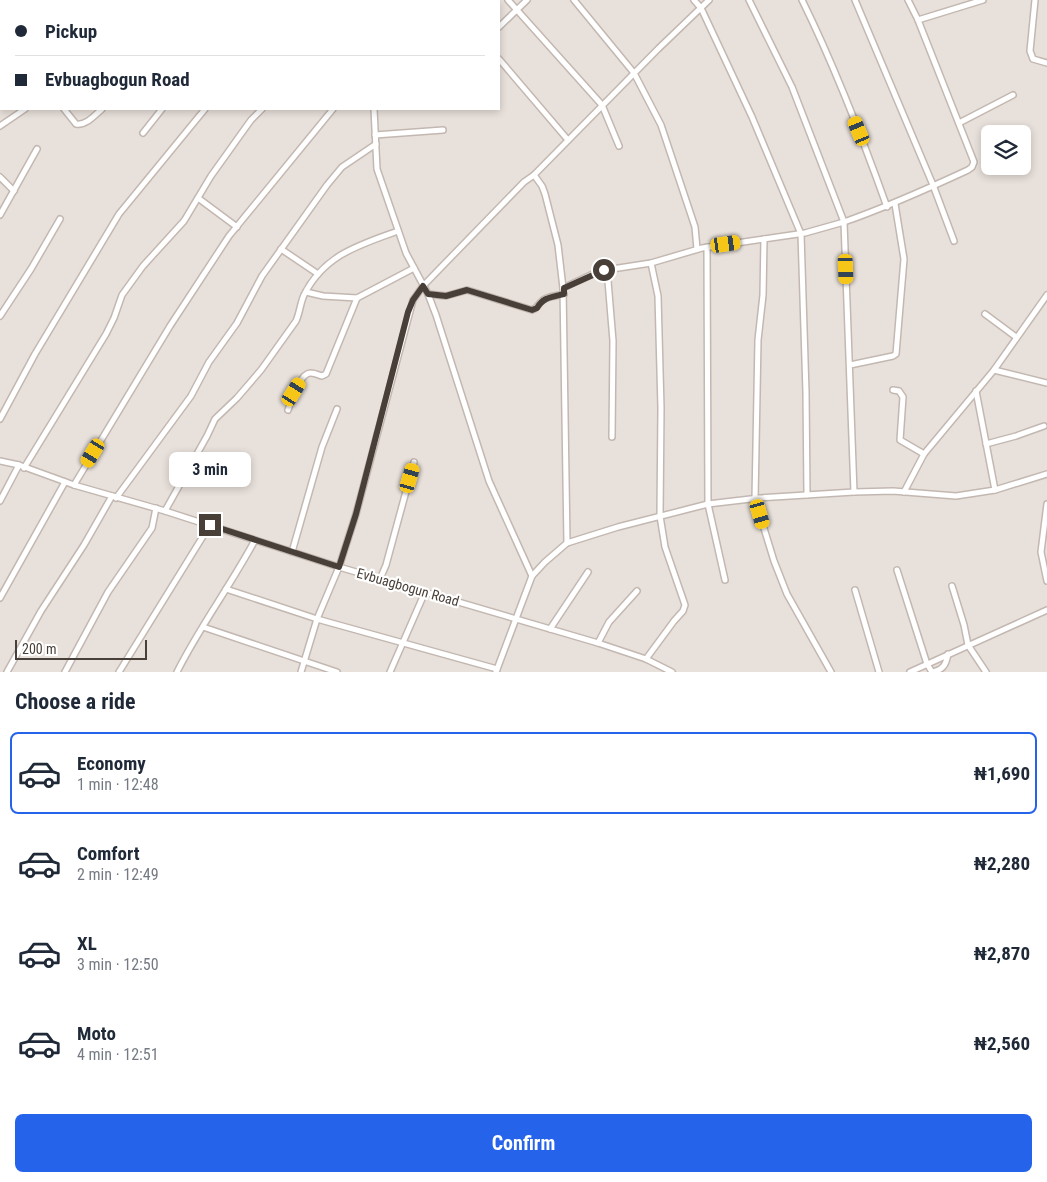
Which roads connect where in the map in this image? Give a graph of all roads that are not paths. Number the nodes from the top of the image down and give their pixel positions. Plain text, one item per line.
1 (508, 0) edge
2 (527, 0) edge
3 (574, 0) edge
4 (694, 0) edge
5 (709, 0) edge
6 (749, 0) edge
7 (802, 0) edge
8 (855, 0) edge
9 (908, 0) edge
10 (983, 0) edge
11 (1035, 0) edge
12 (701, 8) junction
13 (516, 9) junction
14 (918, 20) junction
15 (500, 26) edge
16 (500, 60) edge
17 (1047, 63) edge
18 (634, 73) junction
19 (1013, 95) dead end
20 (602, 105) junction
21 (24, 110) edge
22 (65, 110) edge
23 (101, 110) edge
24 (161, 110) edge
25 (205, 110) edge
26 (261, 110) edge
27 (331, 110) edge
28 (374, 110) edge
29 (959, 123) junction
30 (0, 126) edge
31 (443, 130) dead end
32 (144, 133) dead end
33 (375, 135) junction
34 (568, 140) junction
35 (376, 144) junction
36 (619, 146) dead end
37 (37, 149) dead end
38 (534, 175) junction
39 (0, 177) edge
40 (933, 186) junction
41 (14, 191) junction
42 (198, 198) junction
43 (895, 204) junction
44 (887, 207) junction
45 (0, 215) edge
46 (60, 219) dead end
47 (844, 222) junction
48 (237, 227) junction
49 (398, 231) junction
50 (801, 234) junction
51 (764, 239) junction
52 (954, 241) dead end
53 (707, 247) junction
54 (281, 249) junction
55 (697, 249) junction
56 (651, 263) junction
57 (414, 268) junction
58 (607, 269) junction
59 (318, 274) junction
60 (423, 286) junction
61 (564, 288) junction
62 (306, 292) junction
63 (428, 294) junction
64 (564, 294) junction
65 (1047, 295) edge
66 (357, 298) junction
67 (985, 314) dead end
68 (0, 316) edge
69 (1016, 337) junction
70 (850, 365) junction
71 (994, 370) junction
72 (1047, 383) edge
73 (893, 390) dead end
74 (976, 391) junction
75 (337, 409) dead end
76 (288, 410) dead end
77 (0, 418) edge
78 (1044, 426) dead end
79 (612, 437) dead end
80 (986, 444) junction
81 (924, 454) junction
82 (0, 461) edge
83 (414, 462) dead end
84 (22, 466) junction
85 (1047, 474) edge
86 (65, 482) junction
87 (74, 485) junction
88 (995, 490) junction
89 (854, 492) junction
90 (904, 492) junction
91 (807, 495) junction
92 (114, 497) junction
93 (755, 498) junction
94 (0, 501) edge
95 (708, 504) junction
96 (1047, 504) edge
97 (156, 508) junction
98 (165, 511) junction
99 (660, 516) junction
100 (1046, 519) edge
101 (210, 525) junction
102 (1045, 536) edge
103 (255, 540) junction
104 (567, 543) junction
105 (292, 552) junction
106 (339, 567) junction
107 (897, 570) dead end
108 (588, 572) dead end
109 (532, 576) junction
110 (380, 579) junction
111 (725, 580) dead end
112 (1047, 581) edge
113 (952, 586) dead end
114 (226, 589) junction
115 (854, 590) dead end
116 (637, 591) dead end
117 (425, 592) junction
118 (0, 598) edge
119 (1047, 610) edge
120 (515, 618) junction
121 (318, 619) junction
122 (203, 627) junction
123 (550, 629) junction
124 (403, 643) junction
125 (598, 643) junction
126 (968, 645) junction
127 (948, 654) junction
128 (646, 659) junction
129 (304, 662) junction
130 (927, 664) junction
131 (496, 671) edge
132 (7, 672) edge
133 (64, 672) edge
134 (119, 672) edge
135 (177, 672) edge
136 (301, 672) edge
137 (337, 672) edge
138 (390, 672) edge
139 (672, 672) edge
140 (831, 672) edge
141 (880, 672) edge
142 (910, 672) edge
143 (932, 672) edge
144 (986, 672) edge

1 - 13 street
2 - 13 street
3 - 18 street
4 - 12 street
5 - 12 street
6 - 47 street
7 - 44 street
8 - 40 street
9 - 14 street
10 - 14 street
11 - 17 street
12 - 18 street
12 - 50 street
13 - 15 street
13 - 20 street
14 - 29 street
16 - 34 street
18 - 20 street
18 - 55 street
19 - 29 street
20 - 34 street
20 - 36 street
21 - 30 street
22 - 23 street
24 - 32 street
25 - 77 street
26 - 42 street
27 - 48 street
28 - 33 street
29 - 40 street
31 - 33 street
33 - 35 street
34 - 38 street
35 - 49 street
35 - 54 street
37 - 41 street
38 - 60 street
38 - 61 street
39 - 41 street
40 - 43 street
40 - 52 street
41 - 45 street
42 - 48 street
42 - 84 street
43 - 44 street
43 - 70 street
44 - 47 street
46 - 68 street
47 - 50 street
47 - 70 street
48 - 87 street
49 - 57 street
49 - 59 street
50 - 51 street
50 - 91 street
51 - 53 street
51 - 93 street
53 - 55 street
53 - 95 street
54 - 59 street
54 - 92 street
55 - 56 street
56 - 58 street
56 - 99 street
57 - 60 street
57 - 66 street
58 - 61 street
58 - 79 street
59 - 62 street
60 - 63 street
60 - 106 street
61 - 64 street
62 - 66 street
62 - 98 street
63 - 64 street
63 - 109 street
64 - 104 street
65 - 69 street
66 - 76 street
67 - 69 street
69 - 71 street
70 - 89 street
71 - 72 street
71 - 74 street
73 - 81 street
74 - 80 street
74 - 81 street
75 - 105 street
78 - 80 street
80 - 88 street
81 - 90 street
82 - 84 street, Evbuagbogun Road
83 - 110 street
84 - 86 street, Evbuagbogun Road
84 - 94 street
85 - 88 street
86 - 87 street, Evbuagbogun Road
86 - 118 street
87 - 92 street, Evbuagbogun Road
88 - 90 street
89 - 90 street
89 - 91 street
91 - 93 street
92 - 97 street, Evbuagbogun Road
92 - 132 street
93 - 95 street
93 - 140 street
95 - 99 street
95 - 111 street
96 - 100 street
97 - 98 street, Evbuagbogun Road
97 - 133 street
98 - 101 street, Evbuagbogun Road
99 - 104 street
99 - 128 street
100 - 102 street
101 - 103 street, Evbuagbogun Road
101 - 134 street
102 - 112 street
103 - 105 street, Evbuagbogun Road
103 - 114 street
104 - 109 street
105 - 106 street, Evbuagbogun Road
106 - 110 street, Evbuagbogun Road
106 - 121 street
107 - 130 street
108 - 123 street
109 - 120 street
110 - 117 street, Evbuagbogun Road
113 - 126 street
114 - 121 street
114 - 122 street
115 - 141 street
116 - 125 street
117 - 120 street, Evbuagbogun Road
117 - 124 street
119 - 126 street
120 - 123 street, Evbuagbogun Road
120 - 131 street
121 - 124 street
121 - 129 street
122 - 129 street
122 - 135 street
123 - 125 street, Evbuagbogun Road
124 - 131 street
124 - 138 street
125 - 128 street, Evbuagbogun Road
126 - 127 street
126 - 144 street
127 - 130 street
127 - 143 street
128 - 139 street, Evbuagbogun Road
129 - 136 street
129 - 137 street
130 - 142 street
130 - 143 street

